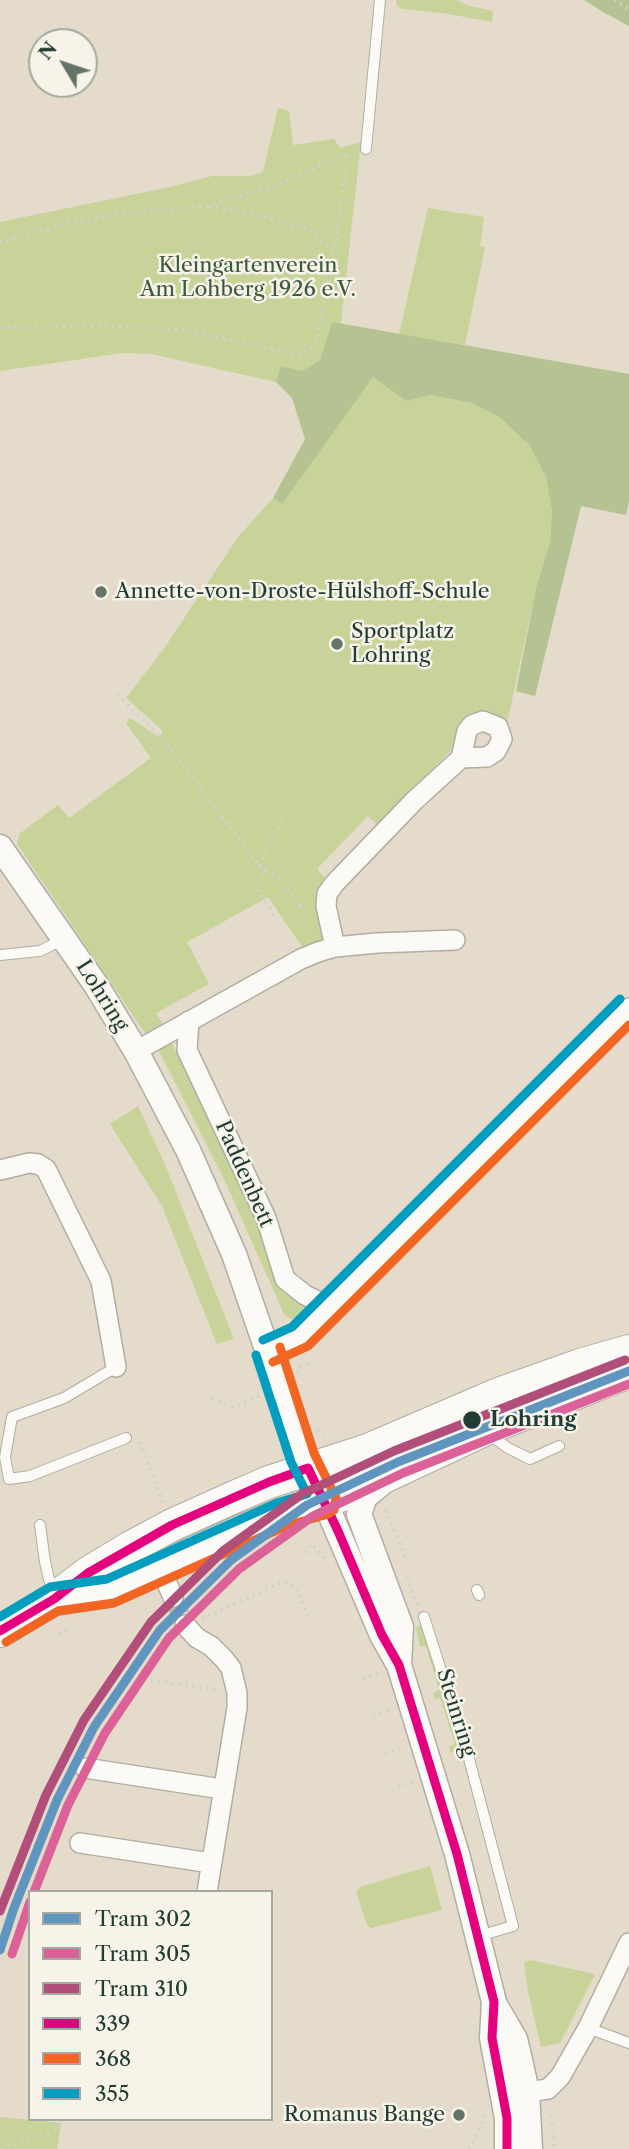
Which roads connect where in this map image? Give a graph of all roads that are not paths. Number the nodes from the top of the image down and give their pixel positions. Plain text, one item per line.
1 (380, 0) edge
2 (366, 149) road end
3 (461, 758) dead end
4 (0, 847) edge
5 (65, 939) junction
6 (455, 940) dead end
7 (335, 947) junction
8 (0, 955) edge
9 (629, 1008) edge
10 (189, 1021) junction
11 (136, 1051) junction
12 (0, 1170) edge
13 (330, 1307) junction
14 (268, 1351) junction
15 (629, 1351) edge
16 (116, 1367) joint
17 (629, 1372) edge
18 (484, 1430) junction
19 (126, 1438) dead end
20 (559, 1446) dead end
21 (308, 1468) junction
22 (398, 1471) junction
23 (232, 1498) junction
24 (325, 1502) junction
25 (40, 1525) dead end
26 (160, 1567) junction
27 (173, 1597) tunnel mouth
28 (54, 1600) junction
29 (424, 1617) road end
30 (186, 1625) tunnel mouth
31 (0, 1631) edge
32 (399, 1665) junction
33 (85, 1768) dead end
34 (222, 1789) junction
35 (80, 1843) dead end
36 (211, 1863) junction
37 (206, 1890) edge
38 (478, 1937) junction
39 (629, 1943) edge
40 (588, 2028) junction
41 (629, 2043) edge
42 (515, 2094) junction
43 (507, 2149) edge
44 (530, 2149) edge

1 - 2 lane
3 - 7 street
4 - 5 street, Lohring
5 - 8 lane
5 - 11 street, Lohring
6 - 7 street
7 - 10 street
9 - 13 street
10 - 11 street
10 - 13 street, Paddenbett
11 - 14 street, Lohring
12 - 16 street
13 - 14 street
14 - 21 street, Lohring
15 - 21 main road
16 - 19 lane
17 - 18 main road
18 - 20 lane
18 - 22 main road
21 - 23 main road
21 - 24 main road
22 - 24 main road
22 - 32 street, Steinring
23 - 26 main road
23 - 28 main road
24 - 26 main road
24 - 32 street, Steinring
25 - 28 lane
26 - 27 street
26 - 28 main road
28 - 31 main road
29 - 38 lane, Steinring
30 - 34 street
32 - 38 street, Steinring
33 - 34 street
34 - 36 street
35 - 36 street
36 - 37 street
38 - 42 street, Steinring
39 - 40 street
40 - 41 lane
40 - 42 street
42 - 43 street, Steinring
42 - 44 street, Steinring

